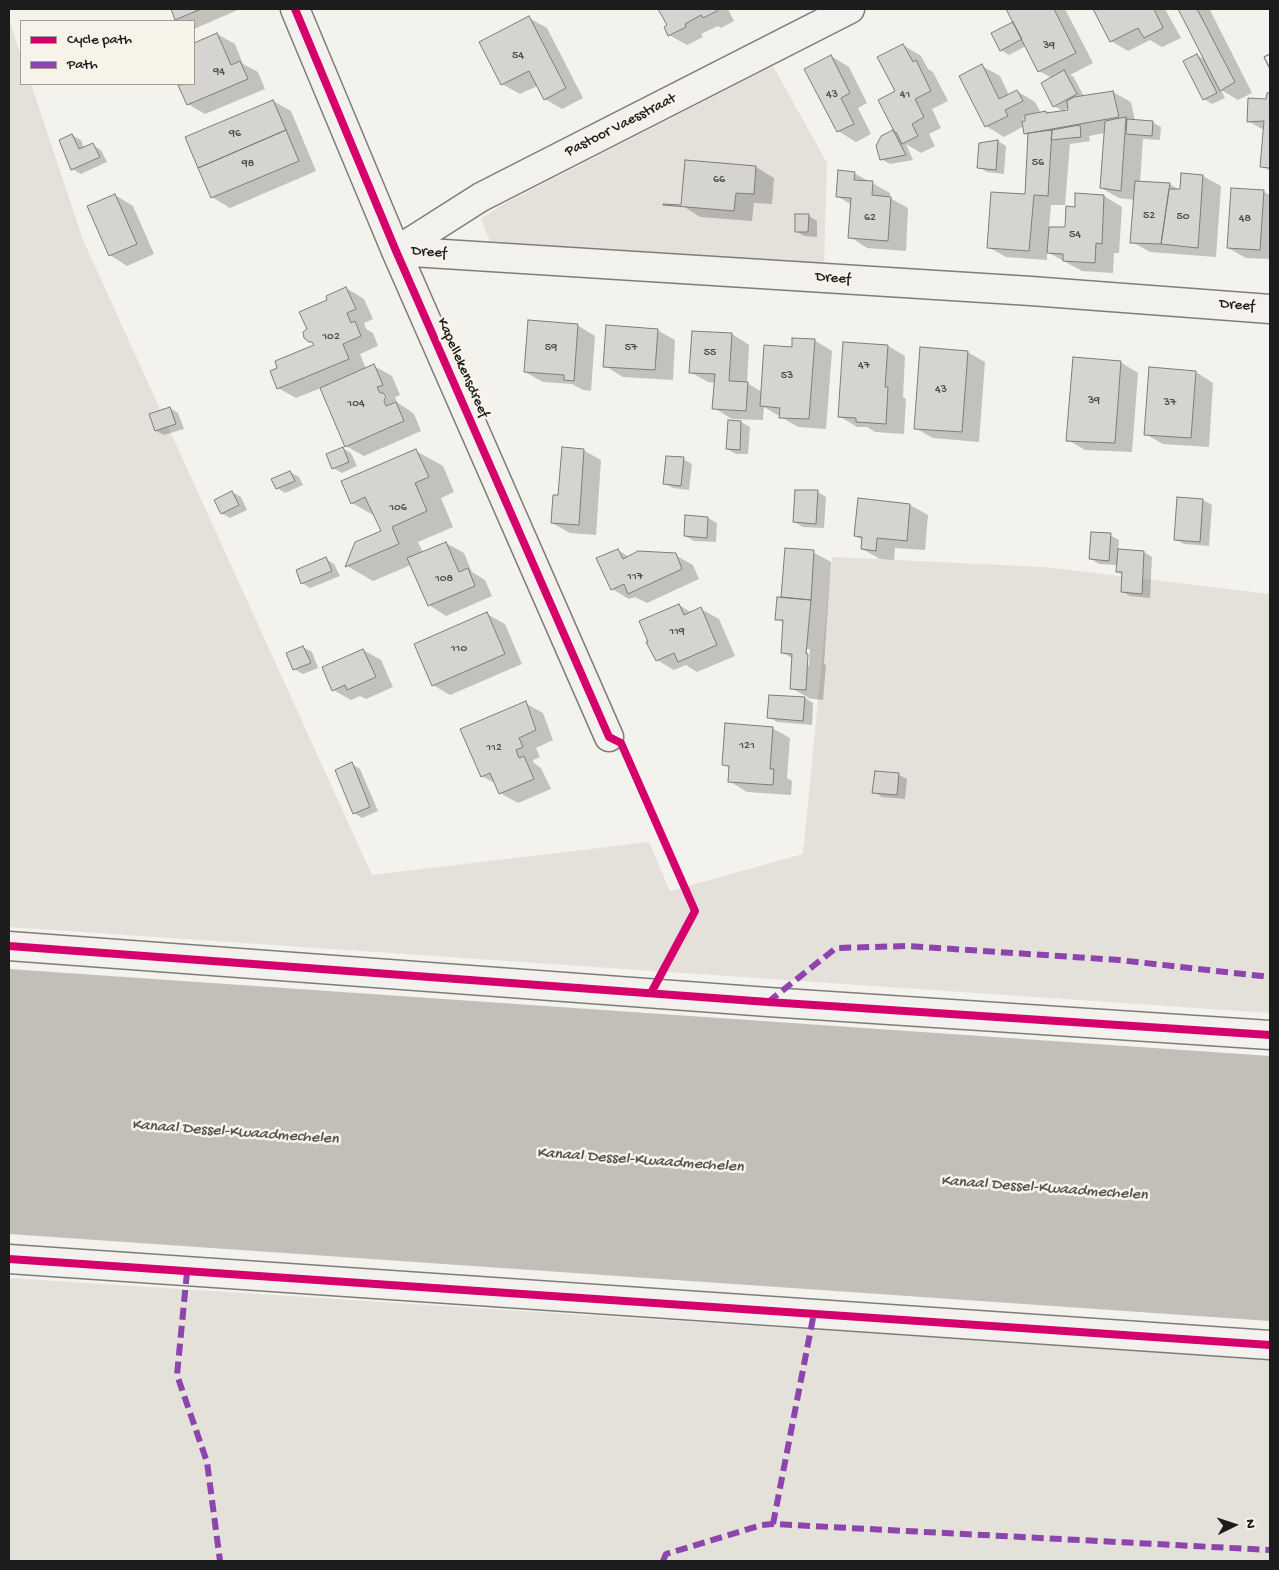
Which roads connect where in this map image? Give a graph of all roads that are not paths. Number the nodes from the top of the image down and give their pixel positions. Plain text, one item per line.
1 (295, 9) edge
2 (850, 9) edge
3 (396, 251) junction
4 (1270, 308) edge
5 (609, 737) dead end
6 (9, 946) edge
7 (1270, 1035) edge
8 (9, 1259) edge
9 (1270, 1345) edge

1 - 3 street, Kapellekensdreef
2 - 3 street, Pastoor Vaesstraat
3 - 4 street, Dreef
3 - 5 street, Kapellekensdreef
6 - 7 street
8 - 9 street

